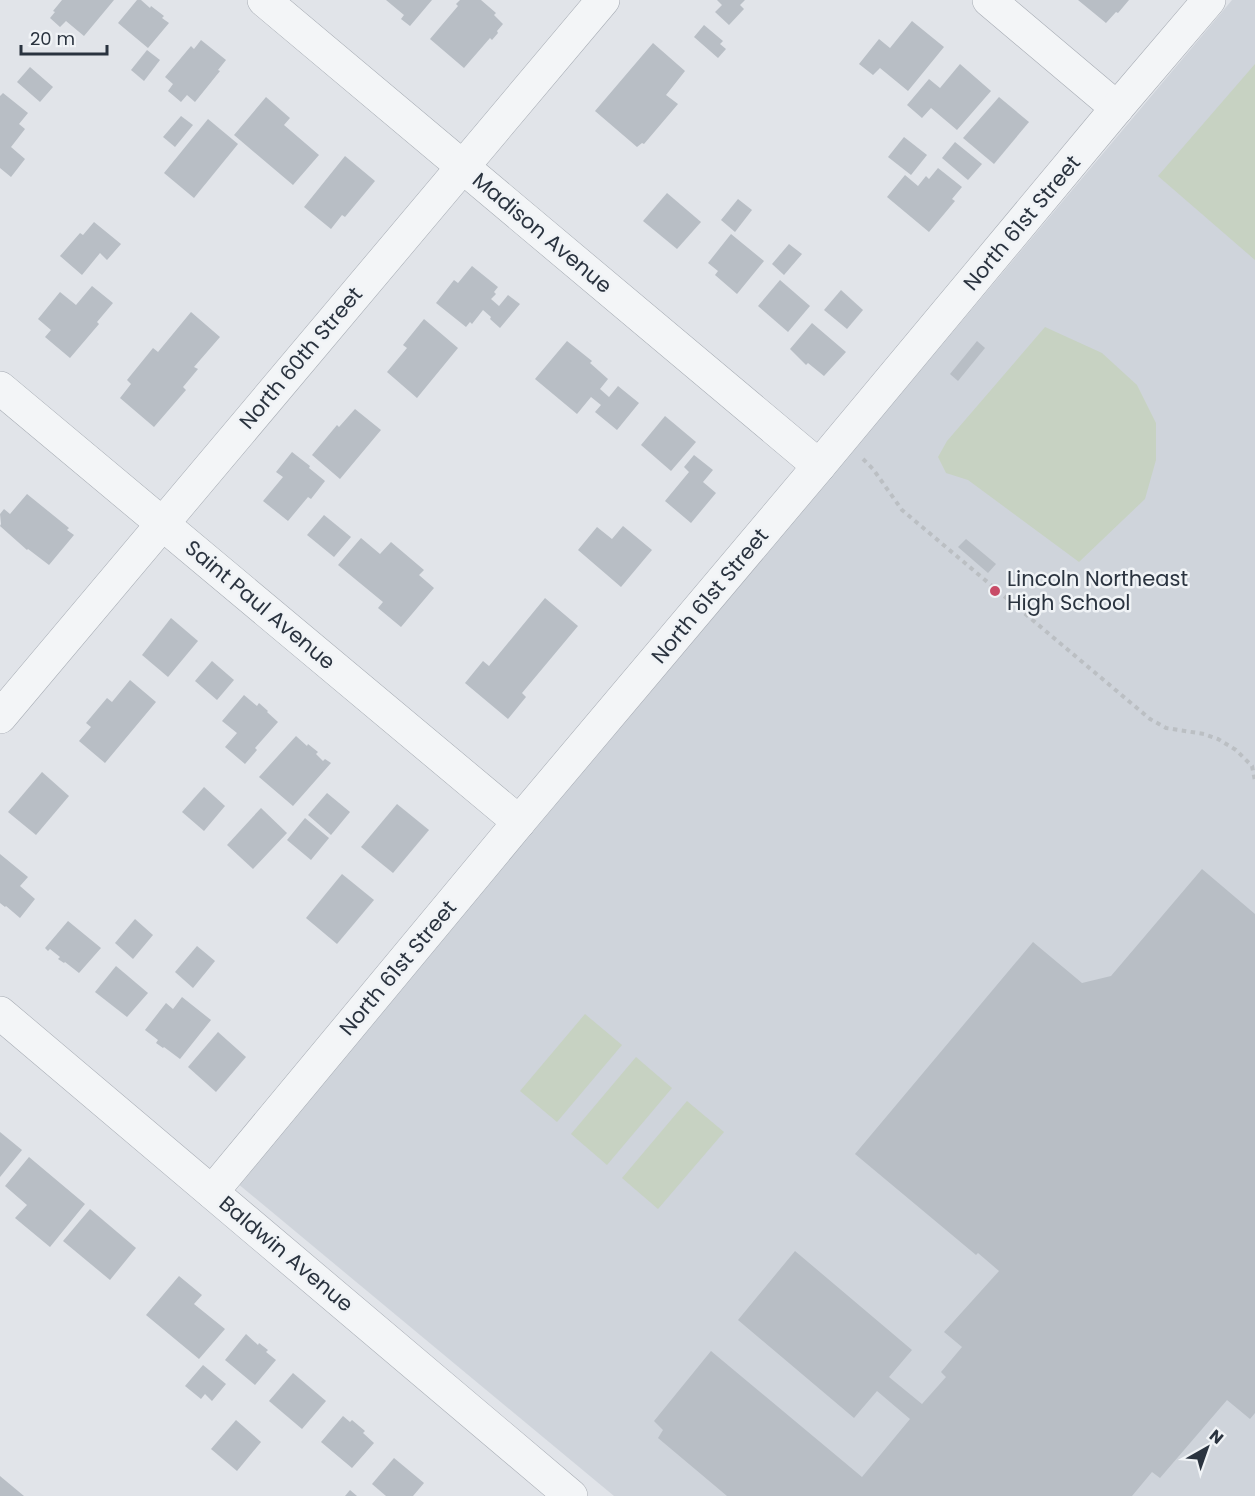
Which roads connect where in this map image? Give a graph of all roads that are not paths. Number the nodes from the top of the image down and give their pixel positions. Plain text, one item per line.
1 (264, 0) edge
2 (603, 0) edge
3 (989, 0) edge
4 (1209, 0) edge
5 (1117, 108) junction
6 (463, 167) junction
7 (0, 388) edge
8 (819, 466) junction
9 (163, 524) junction
10 (4, 704) edge
11 (519, 822) junction
12 (0, 1013) edge
13 (212, 1192) junction
14 (571, 1496) edge

1 - 6 street, Madison Avenue
2 - 6 street, North 60th Street
3 - 5 street
4 - 5 street, North 61st Street
5 - 8 street, North 61st Street
6 - 8 street, Madison Avenue
6 - 9 street, North 60th Street
7 - 9 street, Saint Paul Avenue
8 - 11 street, North 61st Street
9 - 10 street, North 60th Street
9 - 11 street, Saint Paul Avenue
11 - 13 street, North 61st Street
12 - 13 street, Baldwin Avenue
13 - 14 street, Baldwin Avenue

